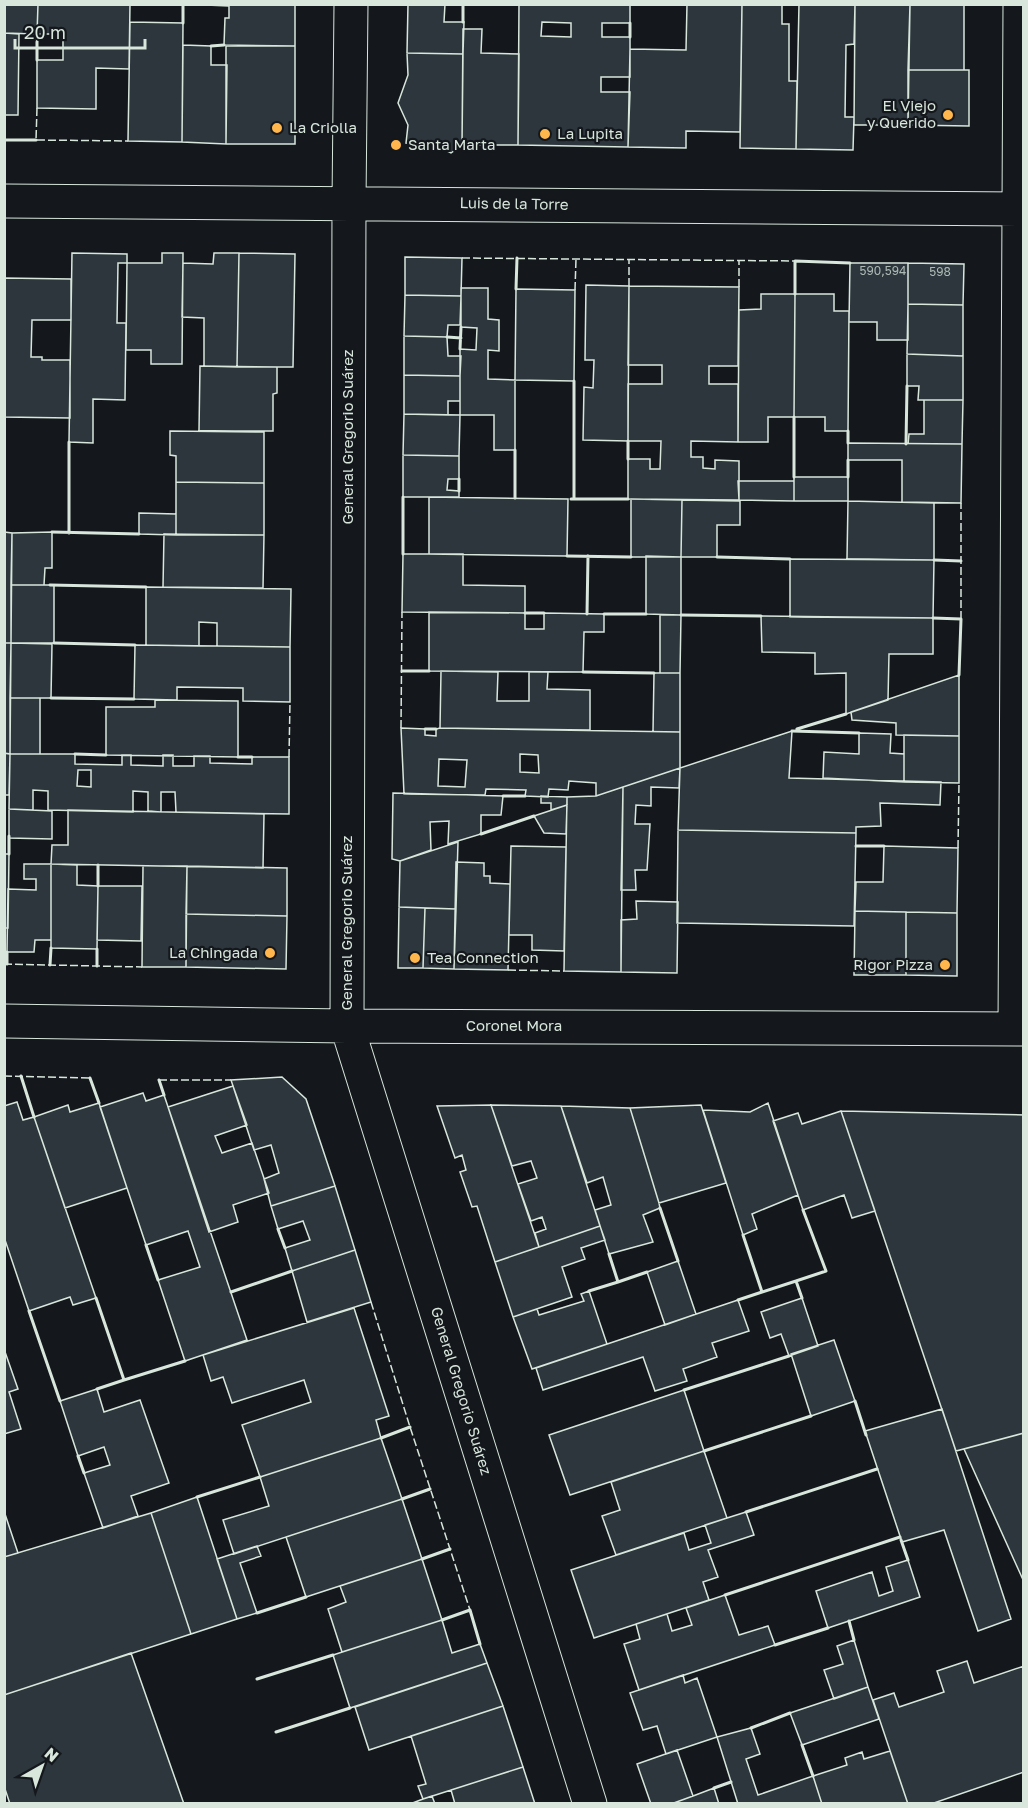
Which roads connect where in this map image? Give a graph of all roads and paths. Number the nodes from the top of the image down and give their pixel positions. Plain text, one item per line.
1 (351, 4) edge
2 (1020, 4) edge
3 (4, 201) edge
4 (349, 202) junction
5 (1021, 209) edge
6 (4, 1021) edge
7 (347, 1026) junction
8 (1019, 1029) edge
9 (590, 1803) edge

1 - 4 street, General Gregorio Suárez
2 - 5 street
3 - 4 street, Luis de la Torre
4 - 5 street, Luis de la Torre
4 - 7 street, General Gregorio Suárez
5 - 8 street
6 - 7 street, Coronel Mora
7 - 8 street, Coronel Mora
7 - 9 street, General Gregorio Suárez

